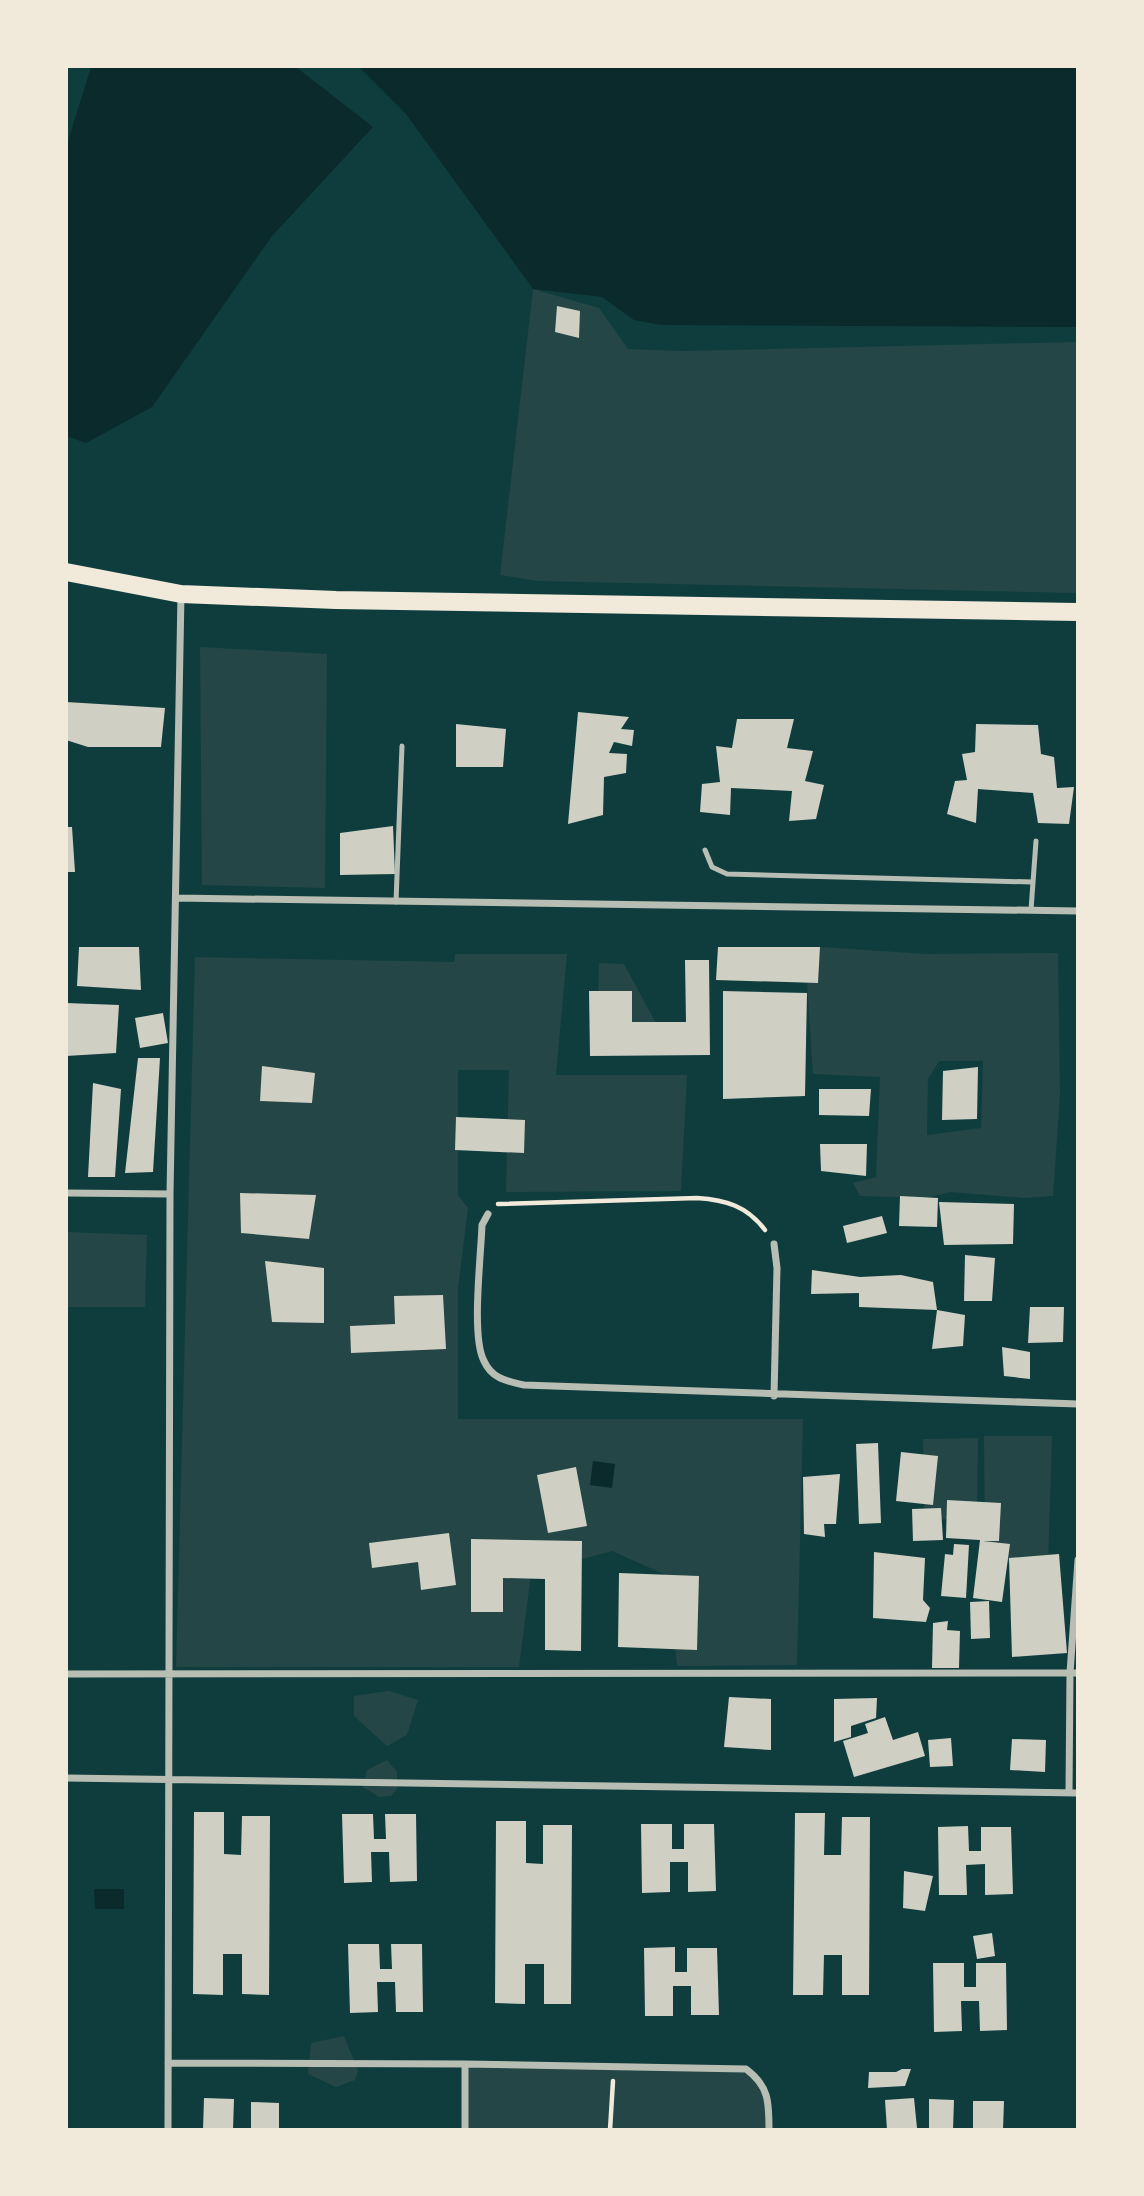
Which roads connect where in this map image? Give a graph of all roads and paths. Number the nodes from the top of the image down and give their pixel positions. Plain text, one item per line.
1 (66, 572) edge
2 (181, 594) junction
3 (1077, 612) edge
4 (402, 746) dead end
5 (1036, 841) dead end
6 (705, 850) dead end
7 (1032, 882) junction
8 (177, 898) junction
9 (396, 902) junction
10 (1031, 910) junction
11 (1077, 911) edge
12 (66, 1193) edge
13 (170, 1194) junction
14 (488, 1214) joint
15 (774, 1244) joint
16 (774, 1396) junction
17 (1077, 1404) edge
18 (1077, 1560) edge
19 (1074, 1673) edge
20 (66, 1674) edge
21 (167, 1674) junction
22 (66, 1778) edge
23 (167, 1780) junction
24 (1073, 1793) edge
25 (168, 2063) junction
26 (465, 2063) junction
27 (614, 2066) junction
28 (168, 2130) edge
29 (465, 2130) edge
30 (610, 2130) edge
31 (769, 2130) edge

1 - 2 main road
2 - 3 main road
2 - 8 street
4 - 9 lane
5 - 7 lane
6 - 7 lane
7 - 10 lane
8 - 9 street
8 - 13 street
9 - 10 street
10 - 11 street
12 - 13 street
13 - 21 street
14 - 15 path
14 - 16 street
15 - 16 street
16 - 17 street
18 - 19 street
19 - 21 street
19 - 24 street
20 - 21 street
21 - 23 street
22 - 23 street
23 - 24 street
23 - 25 street
25 - 26 street
25 - 28 street
26 - 27 street
26 - 29 street
27 - 30 path
27 - 31 street

